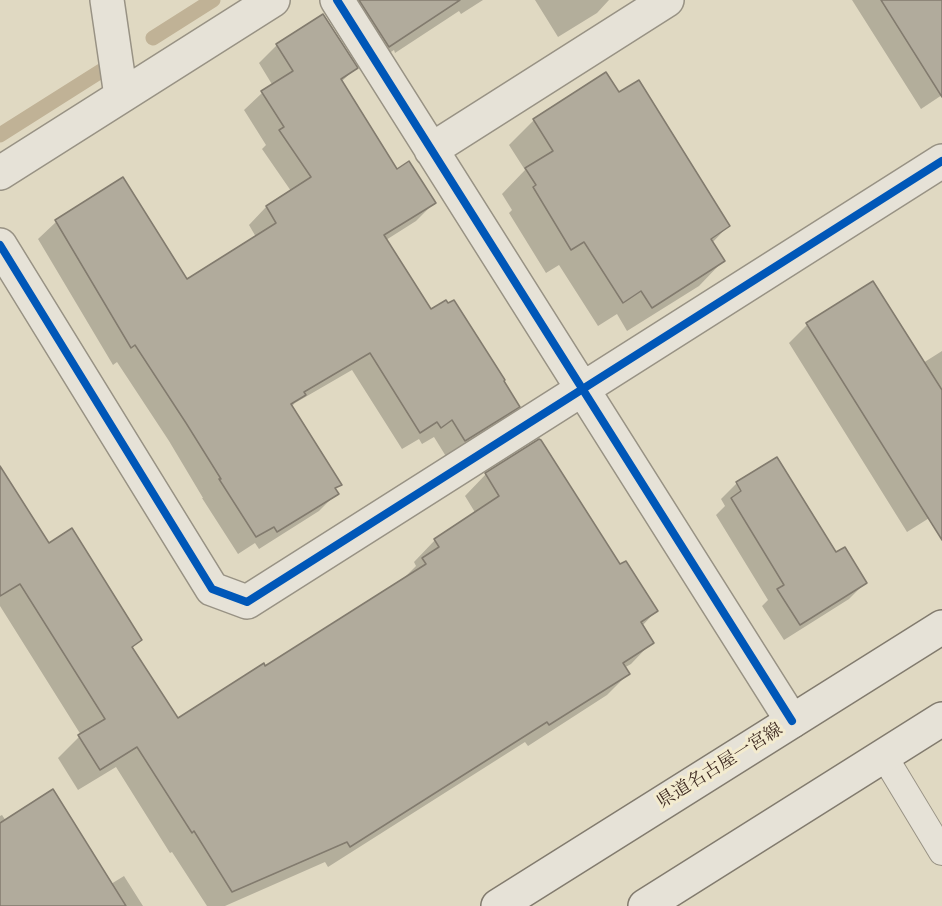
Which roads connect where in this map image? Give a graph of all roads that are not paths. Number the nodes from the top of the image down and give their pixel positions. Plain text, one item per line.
1 (107, 0) edge
2 (273, 0) edge
3 (337, 0) edge
4 (667, 0) edge
5 (121, 96) junction
6 (431, 150) junction
7 (942, 161) edge
8 (0, 173) edge
9 (0, 244) edge
10 (582, 389) junction
11 (942, 627) edge
12 (942, 719) edge
13 (792, 721) junction
14 (884, 756) junction
15 (942, 852) edge
16 (498, 906) edge
17 (645, 906) edge

1 - 5 street
2 - 5 street
3 - 6 street
4 - 6 street
5 - 8 street
6 - 10 street
7 - 10 street
9 - 10 street
10 - 13 street
11 - 13 street, 県道名古屋一宮線
12 - 14 street
13 - 16 street, 県道名古屋一宮線
14 - 15 lane
14 - 17 street

